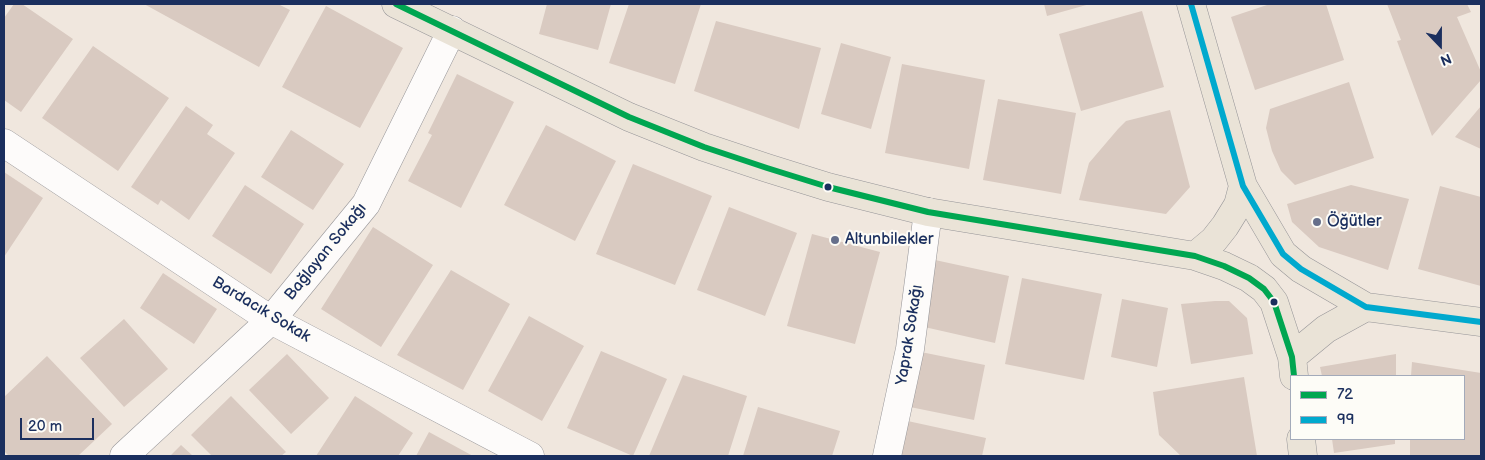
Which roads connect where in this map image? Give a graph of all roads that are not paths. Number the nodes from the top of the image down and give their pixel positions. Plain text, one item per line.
1 (396, 4) edge
2 (1191, 4) edge
3 (452, 30) junction
4 (4, 143) edge
5 (1242, 186) junction
6 (928, 212) junction
7 (1194, 256) junction
8 (1366, 307) junction
9 (271, 320) junction
10 (1481, 322) edge
11 (1293, 367) edge
12 (1301, 440) edge
13 (124, 456) edge
14 (530, 456) edge
15 (887, 456) edge
16 (1303, 456) edge

1 - 3 main road
2 - 5 main road
3 - 6 main road
3 - 9 street, Bağlayan Sokağı
4 - 9 street, Bardacık Sokak
5 - 7 main road
5 - 8 main road
6 - 7 main road
6 - 15 street, Yaprak Sokağı
7 - 11 main road
8 - 10 main road
8 - 11 main road
9 - 13 street, Bağlayan Sokağı
9 - 14 street, Bardacık Sokak
12 - 16 main road

